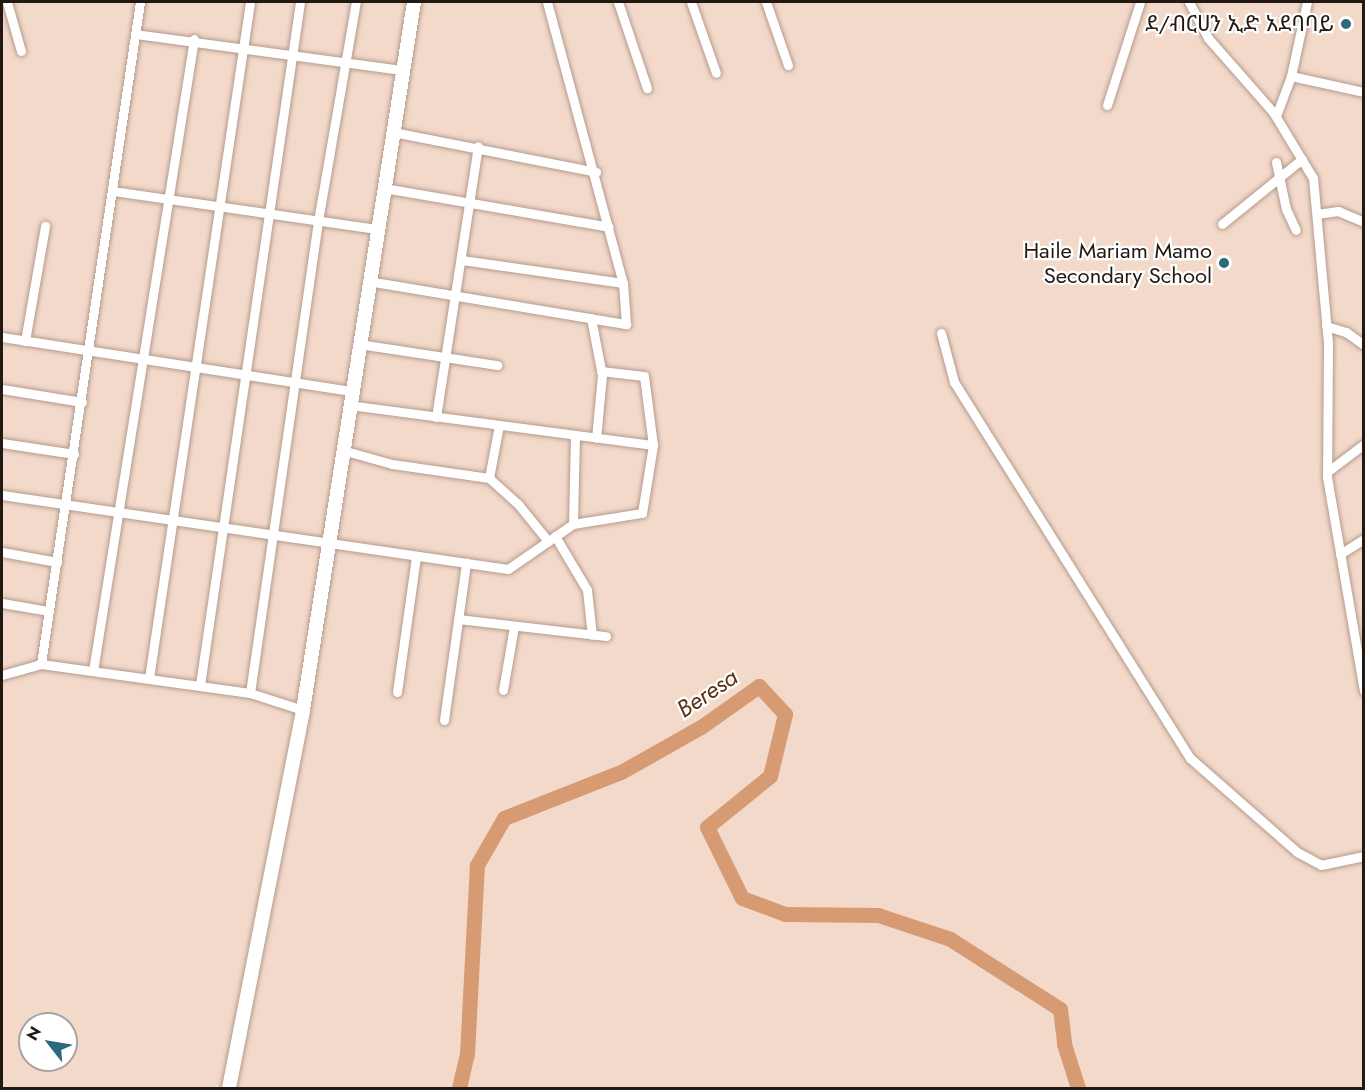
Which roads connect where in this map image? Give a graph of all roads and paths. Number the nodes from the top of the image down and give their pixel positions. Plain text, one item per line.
1 (7, 2) edge
2 (140, 2) edge
3 (249, 2) edge
4 (300, 2) edge
5 (356, 2) edge
6 (414, 2) edge
7 (547, 2) edge
8 (618, 2) edge
9 (691, 2) edge
10 (766, 2) edge
11 (1140, 2) edge
12 (1189, 2) edge
13 (1307, 2) edge
14 (135, 34) junction
15 (194, 39) junction
16 (243, 46) junction
17 (21, 51) dead end
18 (293, 53) junction
19 (347, 61) junction
20 (788, 65) dead end
21 (403, 70) junction
22 (716, 73) dead end
23 (1291, 76) junction
24 (647, 88) dead end
25 (1364, 92) edge
26 (1107, 105) dead end
27 (1276, 116) junction
28 (393, 132) junction
29 (478, 146) junction
30 (1302, 159) junction
31 (1276, 162) dead end
32 (596, 172) junction
33 (1280, 178) junction
34 (384, 188) junction
35 (113, 191) junction
36 (168, 200) junction
37 (470, 201) junction
38 (218, 207) junction
39 (269, 214) junction
40 (1317, 214) junction
41 (318, 221) junction
42 (1364, 222) edge
43 (1222, 224) dead end
44 (45, 226) dead end
45 (609, 227) junction
46 (377, 229) junction
47 (1296, 230) dead end
48 (462, 260) junction
49 (368, 281) junction
50 (624, 284) junction
51 (457, 295) junction
52 (591, 318) junction
53 (1326, 326) junction
54 (940, 333) dead end
55 (2, 337) edge
56 (25, 341) junction
57 (359, 344) junction
58 (1364, 345) edge
59 (90, 351) junction
60 (446, 357) junction
61 (142, 360) junction
62 (497, 365) dead end
63 (195, 368) junction
64 (602, 371) junction
65 (246, 376) junction
66 (296, 383) junction
67 (2, 389) edge
68 (350, 398) junction
69 (82, 402) junction
70 (436, 417) junction
71 (499, 425) junction
72 (576, 435) junction
73 (596, 438) junction
74 (2, 443) edge
75 (1364, 444) edge
76 (653, 445) junction
77 (342, 450) junction
78 (74, 454) junction
79 (1327, 472) junction
80 (489, 478) junction
81 (2, 495) edge
82 (67, 505) junction
83 (117, 512) junction
84 (171, 520) junction
85 (573, 524) junction
86 (225, 528) junction
87 (272, 535) junction
88 (552, 539) junction
89 (1364, 539) edge
90 (328, 543) junction
91 (2, 552) edge
92 (1340, 554) junction
93 (416, 556) junction
94 (57, 562) junction
95 (466, 563) junction
96 (2, 603) edge
97 (49, 611) junction
98 (458, 619) junction
99 (514, 626) junction
100 (592, 635) junction
101 (606, 636) dead end
102 (41, 664) junction
103 (93, 671) junction
104 (2, 675) edge
105 (149, 678) junction
106 (200, 685) junction
107 (504, 690) dead end
108 (1364, 691) edge
109 (397, 692) dead end
110 (250, 693) junction
111 (303, 710) junction
112 (444, 720) dead end
113 (1364, 856) edge
114 (229, 1089) edge

1 - 17 street
2 - 14 street
3 - 16 street
4 - 18 street
5 - 19 street
6 - 21 street
7 - 32 street
8 - 24 street
9 - 22 street
10 - 20 street
11 - 26 street
12 - 27 street
13 - 23 street
14 - 15 street
14 - 35 street
15 - 16 street
15 - 36 street
16 - 18 street
16 - 38 street
18 - 19 street
18 - 39 street
19 - 21 street
19 - 41 street
21 - 28 street
23 - 25 street
23 - 27 street
27 - 30 street
28 - 29 street
28 - 34 street
29 - 32 street
29 - 37 street
30 - 33 street
30 - 40 street
31 - 33 street
32 - 45 street
33 - 43 street
33 - 47 street
34 - 37 street
34 - 46 street
35 - 36 street
35 - 59 street
36 - 38 street
36 - 61 street
37 - 45 street
37 - 48 street
38 - 39 street
38 - 63 street
39 - 41 street
39 - 65 street
40 - 42 street
40 - 53 street
41 - 46 street
41 - 66 street
44 - 56 street
45 - 50 street
46 - 49 street
48 - 50 street
48 - 51 street
49 - 51 street
49 - 57 street
50 - 52 street
51 - 52 street
51 - 60 street
52 - 64 street
53 - 58 street
53 - 79 street
54 - 113 street
55 - 56 street
56 - 59 street
57 - 60 street
57 - 68 street
59 - 61 street
59 - 69 street
60 - 62 street
60 - 70 street
61 - 63 street
61 - 83 street
63 - 65 street
63 - 84 street
64 - 73 street
64 - 76 street
65 - 66 street
65 - 86 street
66 - 68 street
66 - 87 street
67 - 69 street
68 - 70 street
68 - 77 street
69 - 78 street
70 - 71 street
71 - 72 street
71 - 80 street
72 - 73 street
72 - 85 street
73 - 76 street
74 - 78 street
75 - 79 street
76 - 85 street
77 - 80 street
77 - 90 street
78 - 82 street
79 - 92 street
80 - 88 street
81 - 82 street
82 - 83 street
82 - 94 street
83 - 84 street
83 - 103 street
84 - 86 street
84 - 105 street
85 - 88 street
86 - 87 street
86 - 106 street
87 - 90 street
87 - 110 street
88 - 95 street
88 - 100 street
89 - 92 street
90 - 93 street
90 - 111 street
91 - 94 street
92 - 108 street
93 - 95 street
93 - 109 street
94 - 97 street
95 - 98 street
96 - 97 street
97 - 102 street
98 - 99 street
98 - 112 street
99 - 100 street
99 - 107 street
100 - 101 street
102 - 103 street
102 - 104 street
103 - 105 street
105 - 106 street
106 - 110 street
110 - 111 street
111 - 114 street

